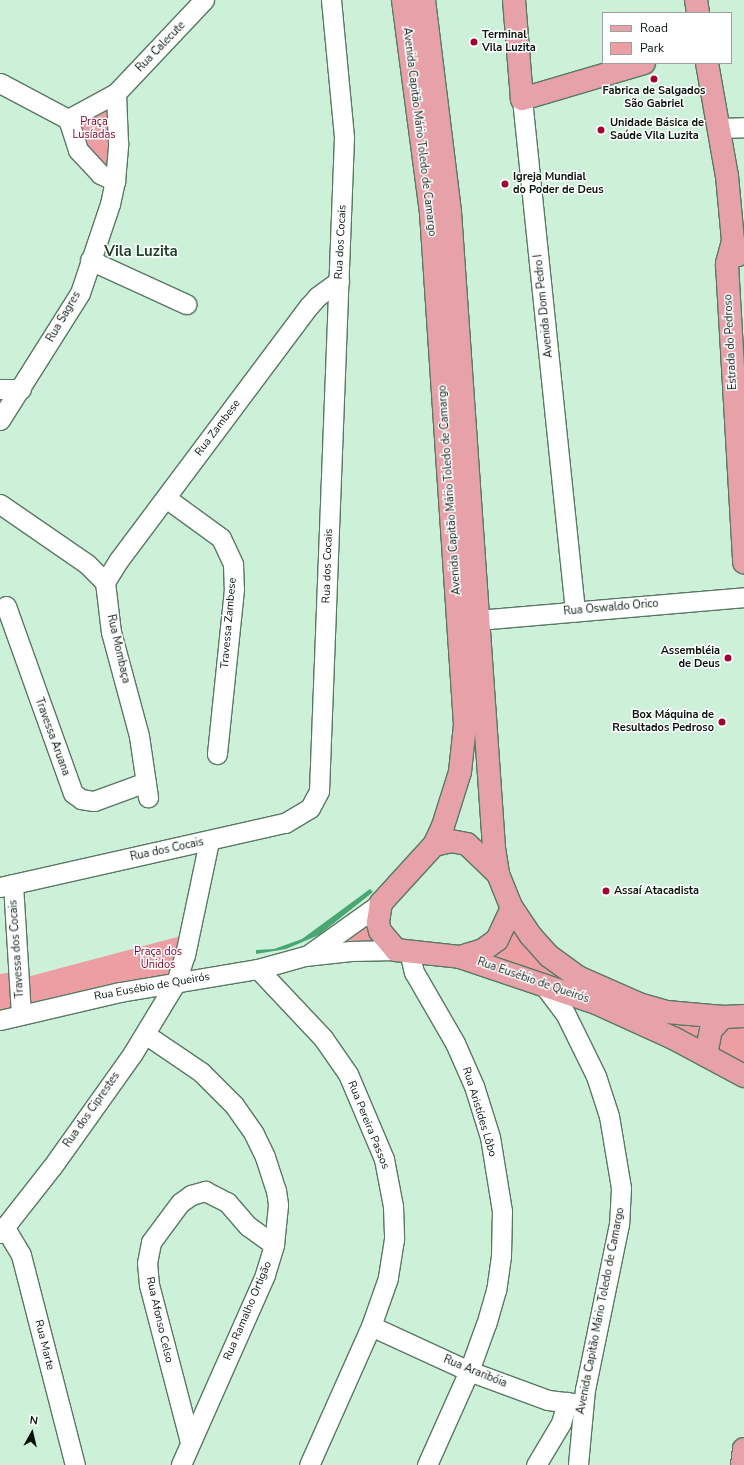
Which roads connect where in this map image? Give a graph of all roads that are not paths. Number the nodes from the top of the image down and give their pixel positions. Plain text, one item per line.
1 (204, 0) edge
2 (330, 0) edge
3 (402, 0) edge
4 (424, 0) edge
5 (514, 0) edge
6 (696, 0) edge
7 (698, 12) edge
8 (641, 64) edge
9 (707, 64) edge
10 (0, 83) edge
11 (116, 93) junction
12 (522, 99) junction
13 (68, 119) junction
14 (744, 127) edge
15 (720, 128) junction
16 (115, 181) junction
17 (739, 242) edge
18 (90, 260) junction
19 (339, 281) junction
20 (186, 304) dead end
21 (744, 317) edge
22 (0, 389) edge
23 (21, 389) junction
24 (0, 420) edge
25 (166, 498) junction
26 (0, 504) edge
27 (744, 563) edge
28 (105, 582) junction
29 (744, 597) edge
30 (6, 606) dead end
31 (575, 611) junction
32 (478, 620) junction
33 (217, 754) dead end
34 (147, 790) joint
35 (209, 841) junction
36 (434, 845) junction
37 (498, 874) junction
38 (4, 884) edge
39 (381, 903) junction
40 (512, 908) junction
41 (402, 951) junction
42 (305, 956) junction
43 (460, 957) junction
44 (258, 969) junction
45 (176, 982) junction
46 (542, 983) junction
47 (21, 1014) junction
48 (734, 1016) edge
49 (0, 1020) edge
50 (145, 1034) junction
51 (706, 1055) junction
52 (744, 1076) edge
53 (2, 1231) edge
54 (274, 1245) junction
55 (371, 1326) junction
56 (469, 1371) junction
57 (575, 1403) junction
58 (190, 1442) junction
59 (744, 1449) edge
60 (75, 1465) edge
61 (181, 1465) edge
62 (309, 1465) edge
63 (427, 1465) edge
64 (536, 1465) edge
65 (578, 1465) edge
66 (742, 1465) edge

1 - 11 street, Rua Calecute
2 - 19 street, Rua dos Cocais
3 - 36 main road, Avenida Capitão Mário Toledo de Camargo
4 - 32 main road, Avenida Capitão Mário Toledo de Camargo
5 - 12 main road, Avenida Dom Pedro I
6 - 7 main road
8 - 12 main road
9 - 15 main road, Estrada do Pedroso
10 - 13 street
11 - 13 street
11 - 16 street
12 - 31 street, Avenida Dom Pedro I
13 - 16 street
14 - 15 street
15 - 17 main road, Estrada do Pedroso
16 - 18 street, Rua Sagres
17 - 21 main road, Estrada do Pedroso
17 - 27 main road, Estrada do Pedroso
18 - 20 street
18 - 23 street, Rua Sagres
19 - 25 street, Rua Zambese
19 - 35 street, Rua dos Cocais
22 - 23 street
23 - 24 street, Rua Sagres
25 - 28 street, Rua Zambese
25 - 33 street, Travessa Zambese
26 - 28 street
28 - 34 street, Rua Mombaça
29 - 31 street, Rua Oswaldo Orico
30 - 34 street, Travessa Aruana
31 - 32 street, Rua Oswaldo Orico
32 - 37 main road, Avenida Capitão Mário Toledo de Camargo
35 - 38 street, Rua dos Cocais
35 - 45 street, Rua dos Ciprestes
36 - 37 main road
36 - 39 main road, Avenida Capitão Mário Toledo de Camargo
37 - 40 main road, Avenida Capitão Mário Toledo de Camargo
38 - 47 street, Travessa dos Cocais
39 - 41 main road
39 - 42 street, Rua Eusébio de Queirós
40 - 43 main road
40 - 48 main road, Rua Eusébio de Queirós
41 - 42 street, Rua Eusébio de Queirós
41 - 43 main road, Rua Eusébio de Queirós
41 - 56 street, Rua Aristídes Lôbo
42 - 44 street, Rua Eusébio de Queirós
43 - 46 main road, Rua Eusébio de Queirós
44 - 45 street, Rua Eusébio de Queirós
44 - 55 street, Rua Pereira Passos
45 - 47 street, Rua Eusébio de Queirós
45 - 50 street, Rua dos Ciprestes
46 - 51 main road, Rua Eusébio de Queirós
46 - 57 street, Avenida Capitão Mário Toledo de Camargo
47 - 49 street, Rua Eusébio de Queirós
48 - 51 main road
50 - 53 street, Rua dos Ciprestes
50 - 54 street, Rua Ramalho Ortigão
51 - 52 main road, Rua Eusébio de Queirós
53 - 60 street, Rua Marte
54 - 58 street, Rua Ramalho Ortigão
54 - 58 street, Rua Afonso Celso
55 - 56 street, Rua Araribóia
55 - 62 street, Rua Pereira Passos
56 - 57 street, Rua Araribóia
56 - 63 street, Rua Aristídes Lôbo
57 - 64 street
57 - 65 street, Avenida Capitão Mário Toledo de Camargo
58 - 61 street, Rua Ramalho Ortigão
59 - 66 main road

